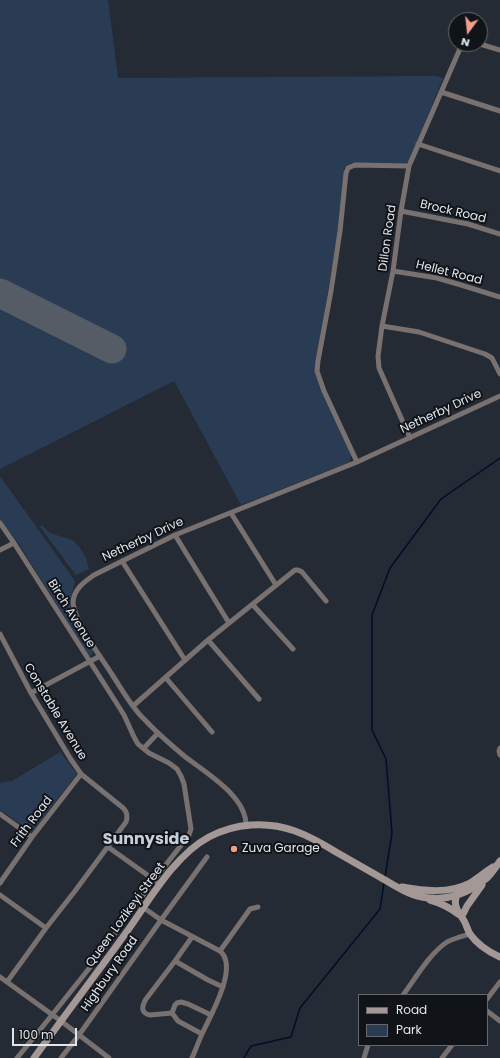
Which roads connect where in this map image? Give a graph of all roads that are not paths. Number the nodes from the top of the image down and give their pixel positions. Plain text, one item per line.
1 (488, 46) edge
2 (500, 50) edge
3 (458, 52) edge
4 (441, 92) junction
5 (500, 111) edge
6 (418, 144) junction
7 (408, 166) junction
8 (500, 171) edge
9 (401, 211) junction
10 (500, 234) edge
11 (394, 271) junction
12 (500, 297) edge
13 (382, 326) junction
14 (500, 374) edge
15 (500, 396) edge
16 (410, 438) junction
17 (357, 462) junction
18 (230, 512) junction
19 (0, 523) edge
20 (175, 535) junction
21 (14, 542) junction
22 (0, 550) edge
23 (122, 561) junction
24 (276, 585) junction
25 (326, 601) dead end
26 (253, 605) junction
27 (229, 623) junction
28 (0, 634) edge
29 (208, 640) junction
30 (293, 650) dead end
31 (100, 656) junction
32 (185, 660) junction
33 (89, 661) junction
34 (166, 678) junction
35 (31, 693) junction
36 (259, 699) dead end
37 (133, 706) junction
38 (212, 732) dead end
39 (158, 733) junction
40 (144, 748) junction
41 (500, 748) edge
42 (500, 755) edge
43 (81, 774) junction
44 (0, 814) edge
45 (246, 825) junction
46 (32, 837) junction
47 (108, 847) junction
48 (207, 857) dead end
49 (500, 862) edge
50 (488, 877) junction
51 (157, 882) junction
52 (0, 883) edge
53 (469, 883) junction
54 (393, 885) junction
55 (441, 890) junction
56 (0, 895) edge
57 (456, 896) junction
58 (422, 898) junction
59 (258, 907) dead end
60 (144, 908) junction
61 (462, 916) junction
62 (161, 920) junction
63 (46, 928) junction
64 (470, 934) junction
65 (192, 937) junction
66 (220, 951) junction
67 (500, 957) edge
68 (175, 961) junction
69 (0, 977) edge
70 (6, 982) junction
71 (500, 982) edge
72 (223, 987) junction
73 (404, 994) edge
74 (488, 998) edge
75 (488, 1011) edge
76 (172, 1013) junction
77 (211, 1015) junction
78 (52, 1016) junction
79 (500, 1021) edge
80 (61, 1022) junction
81 (202, 1034) junction
82 (79, 1035) junction
83 (368, 1046) edge
84 (451, 1046) edge
85 (17, 1058) edge
86 (34, 1058) edge
87 (61, 1058) edge
88 (109, 1058) edge
89 (192, 1058) edge
90 (364, 1058) edge
91 (442, 1058) edge

1 - 2 street
3 - 4 street, Dillon Road
4 - 5 street
4 - 6 street, Dillon Road
6 - 7 street, Dillon Road
6 - 8 street
7 - 9 street, Dillon Road
7 - 17 street
9 - 10 street, Brock Road
9 - 11 street, Dillon Road
11 - 12 street, Hellet Road
11 - 13 street, Dillon Road
13 - 14 street
13 - 16 street, Dillon Road
15 - 16 street, Netherby Drive
16 - 17 street, Netherby Drive
17 - 18 street, Netherby Drive
18 - 20 street, Netherby Drive
18 - 24 street
19 - 21 street, Birch Avenue
20 - 23 street, Netherby Drive
20 - 27 street
21 - 22 street
21 - 33 street, Birch Avenue
23 - 31 street, Netherby Drive
23 - 32 street
24 - 25 street
24 - 26 street
26 - 27 street
26 - 30 street
27 - 29 street
28 - 35 street, Constable Avenue
29 - 32 street
29 - 36 street
31 - 33 street
31 - 37 street, Netherby Drive
32 - 34 street
33 - 35 street
33 - 40 street, Birch Avenue
34 - 37 street
34 - 38 street
35 - 43 street, Constable Avenue
37 - 39 street, Netherby Drive
39 - 40 street
39 - 45 street, Netherby Drive
40 - 51 street, Birch Avenue
41 - 42 street
43 - 46 street, Frith Road
43 - 47 street, Constable Avenue
44 - 46 street
45 - 51 main road, Queen Lozikeyi Street
45 - 54 main road, Queen Lozikeyi Street
46 - 52 street, Frith Road
47 - 51 street
47 - 63 street, Constable Avenue
48 - 62 street, Highbury Road
49 - 50 main road, Queen Lozikeyi Street
49 - 53 main road, Queen Lozikeyi Street
50 - 57 main road, Queen Lozikeyi Street
50 - 61 main road
51 - 60 main road, Queen Lozikeyi Street
51 - 78 street, Birch Avenue
53 - 55 main road, Queen Lozikeyi Street
53 - 57 main road
54 - 55 main road, Queen Lozikeyi Street
54 - 58 main road, Queen Lozikeyi Street
55 - 57 main road
56 - 63 street
57 - 58 main road, Queen Lozikeyi Street
57 - 61 main road
58 - 61 main road
59 - 66 street
60 - 62 street
60 - 80 main road, Queen Lozikeyi Street
61 - 64 main road
62 - 65 street
62 - 82 street, Highbury Road
63 - 70 street, Constable Avenue
64 - 67 main road
64 - 73 street
65 - 66 street
65 - 68 street
66 - 72 street
68 - 72 street
68 - 76 street
69 - 70 street
70 - 78 street
71 - 74 street
72 - 77 street
75 - 79 street
76 - 77 street
76 - 81 street
77 - 81 street
78 - 80 street
78 - 85 street, Birch Avenue
80 - 82 street
80 - 86 main road, Queen Lozikeyi Street
81 - 89 street
82 - 87 street, Highbury Road
82 - 88 street
83 - 90 street
84 - 91 street

